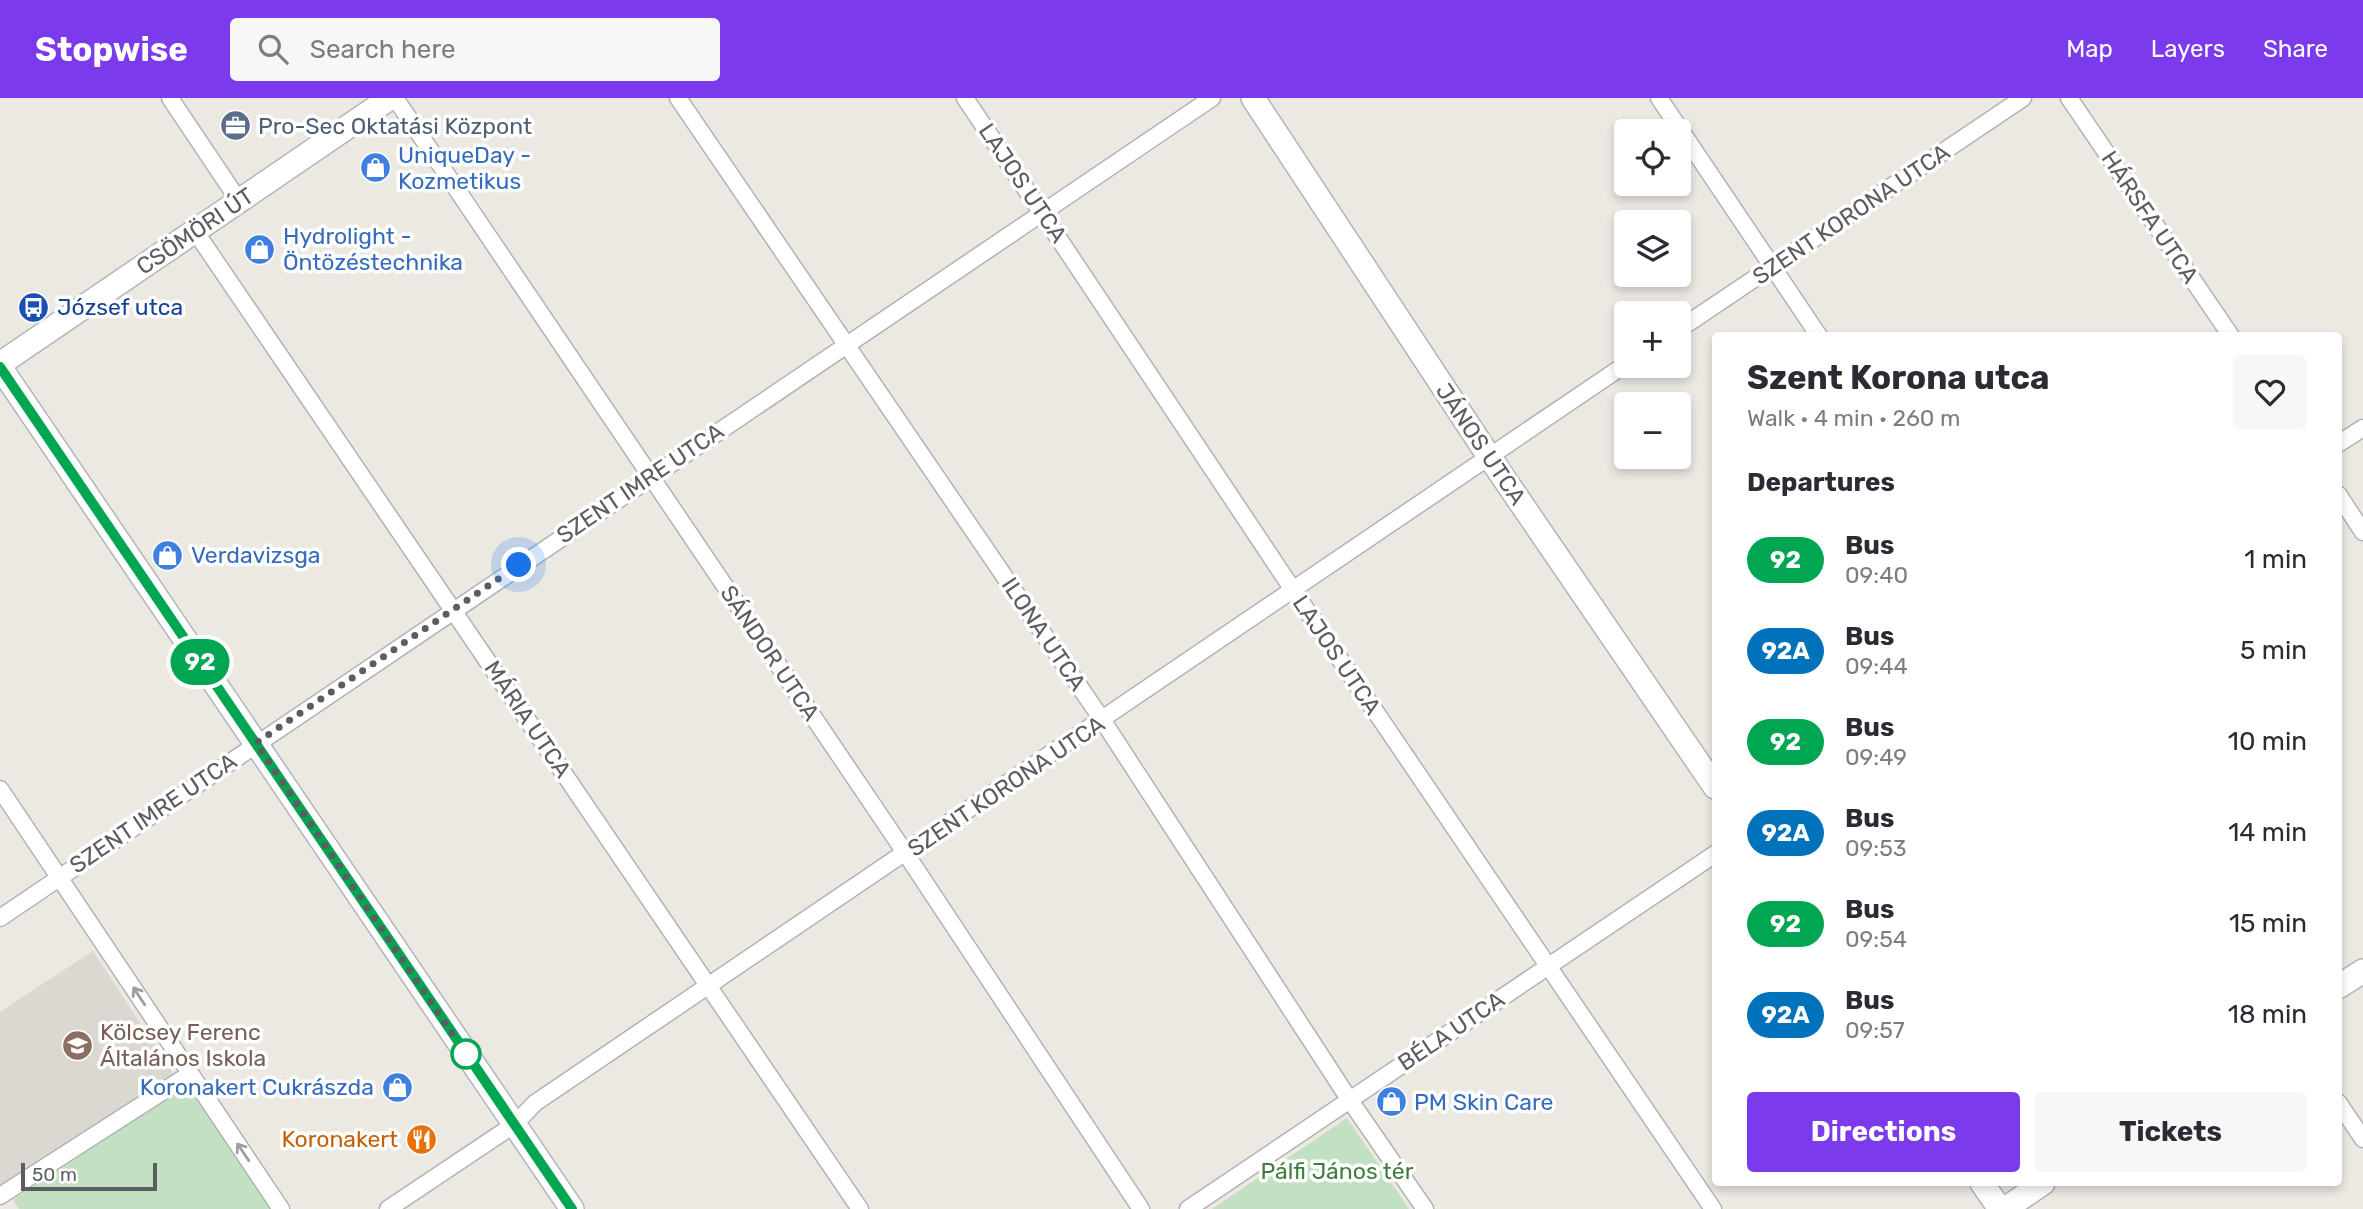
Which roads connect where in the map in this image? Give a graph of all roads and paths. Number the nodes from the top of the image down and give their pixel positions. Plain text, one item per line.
1 (170, 98) edge
2 (393, 98) edge
3 (678, 98) edge
4 (965, 98) edge
5 (1212, 98) edge
6 (1253, 98) edge
7 (1659, 98) edge
8 (2022, 98) edge
9 (2069, 98) edge
10 (239, 201) junction
11 (1042, 212) junction
12 (195, 231) junction
13 (1773, 267) junction
14 (1691, 321) edge
15 (1816, 332) edge
16 (2228, 332) edge
17 (846, 345) junction
18 (0, 365) edge
19 (1614, 372) edge
20 (2363, 428) edge
21 (2342, 441) edge
22 (1488, 455) junction
23 (650, 476) junction
24 (2342, 501) edge
25 (2363, 532) edge
26 (1293, 590) junction
27 (454, 609) junction
28 (1103, 721) junction
29 (256, 743) junction
30 (1712, 783) edge
31 (0, 789) edge
32 (906, 854) junction
33 (1712, 856) edge
34 (60, 877) junction
35 (0, 918) edge
36 (1548, 967) junction
37 (2363, 971) edge
38 (2342, 984) edge
39 (708, 986) junction
40 (190, 1074) junction
41 (1349, 1099) junction
42 (2342, 1108) edge
43 (514, 1124) junction
44 (2363, 1139) edge
45 (1984, 1186) edge
46 (2038, 1186) edge
47 (0, 1196) edge
48 (281, 1209) edge
49 (388, 1209) edge
50 (572, 1209) edge
51 (860, 1209) edge
52 (1141, 1209) edge
53 (1188, 1209) edge
54 (1425, 1209) edge
55 (1713, 1209) edge
56 (2002, 1209) edge

1 - 10 street
2 - 10 street, CSÖMÖRI ÚT
2 - 23 street, SÁNDOR UTCA
3 - 17 street, ILONA UTCA
4 - 11 street, LAJOS UTCA
5 - 11 street, SZENT IMRE UTCA
6 - 22 street, JÁNOS UTCA
7 - 13 street
8 - 13 street, SZENT KORONA UTCA
9 - 16 street, HÁRSFA UTCA
10 - 12 street, CSÖMÖRI ÚT
11 - 17 street, SZENT IMRE UTCA
11 - 26 street, LAJOS UTCA
12 - 18 street, CSÖMÖRI ÚT
12 - 27 street, MÁRIA UTCA
13 - 14 street, SZENT KORONA UTCA
13 - 15 street
17 - 23 street, SZENT IMRE UTCA
17 - 28 street, ILONA UTCA
18 - 29 street
19 - 22 street, SZENT KORONA UTCA
20 - 21 street
22 - 26 street, SZENT KORONA UTCA
22 - 30 street, JÁNOS UTCA
23 - 27 street, SZENT IMRE UTCA
23 - 32 street, SÁNDOR UTCA
24 - 25 street
26 - 28 street, SZENT KORONA UTCA
26 - 36 street, LAJOS UTCA
27 - 29 street, SZENT IMRE UTCA
27 - 39 street, MÁRIA UTCA
28 - 32 street, SZENT KORONA UTCA
28 - 41 street, ILONA UTCA
29 - 34 street, SZENT IMRE UTCA
29 - 43 street
31 - 34 street
32 - 39 street, SZENT KORONA UTCA
32 - 52 street, SÁNDOR UTCA
33 - 36 street, BÉLA UTCA
34 - 35 street, SZENT IMRE UTCA
40 -> 34 street
36 - 41 street, BÉLA UTCA
36 - 55 street, LAJOS UTCA
37 - 38 street
39 - 43 street, SZENT KORONA UTCA
39 - 51 street, MÁRIA UTCA
40 - 47 street
48 -> 40 street
41 - 53 street, BÉLA UTCA
41 - 54 street, ILONA UTCA
42 - 44 street
43 - 49 street, SZENT KORONA UTCA
43 - 50 street
45 - 56 street
46 - 56 street

